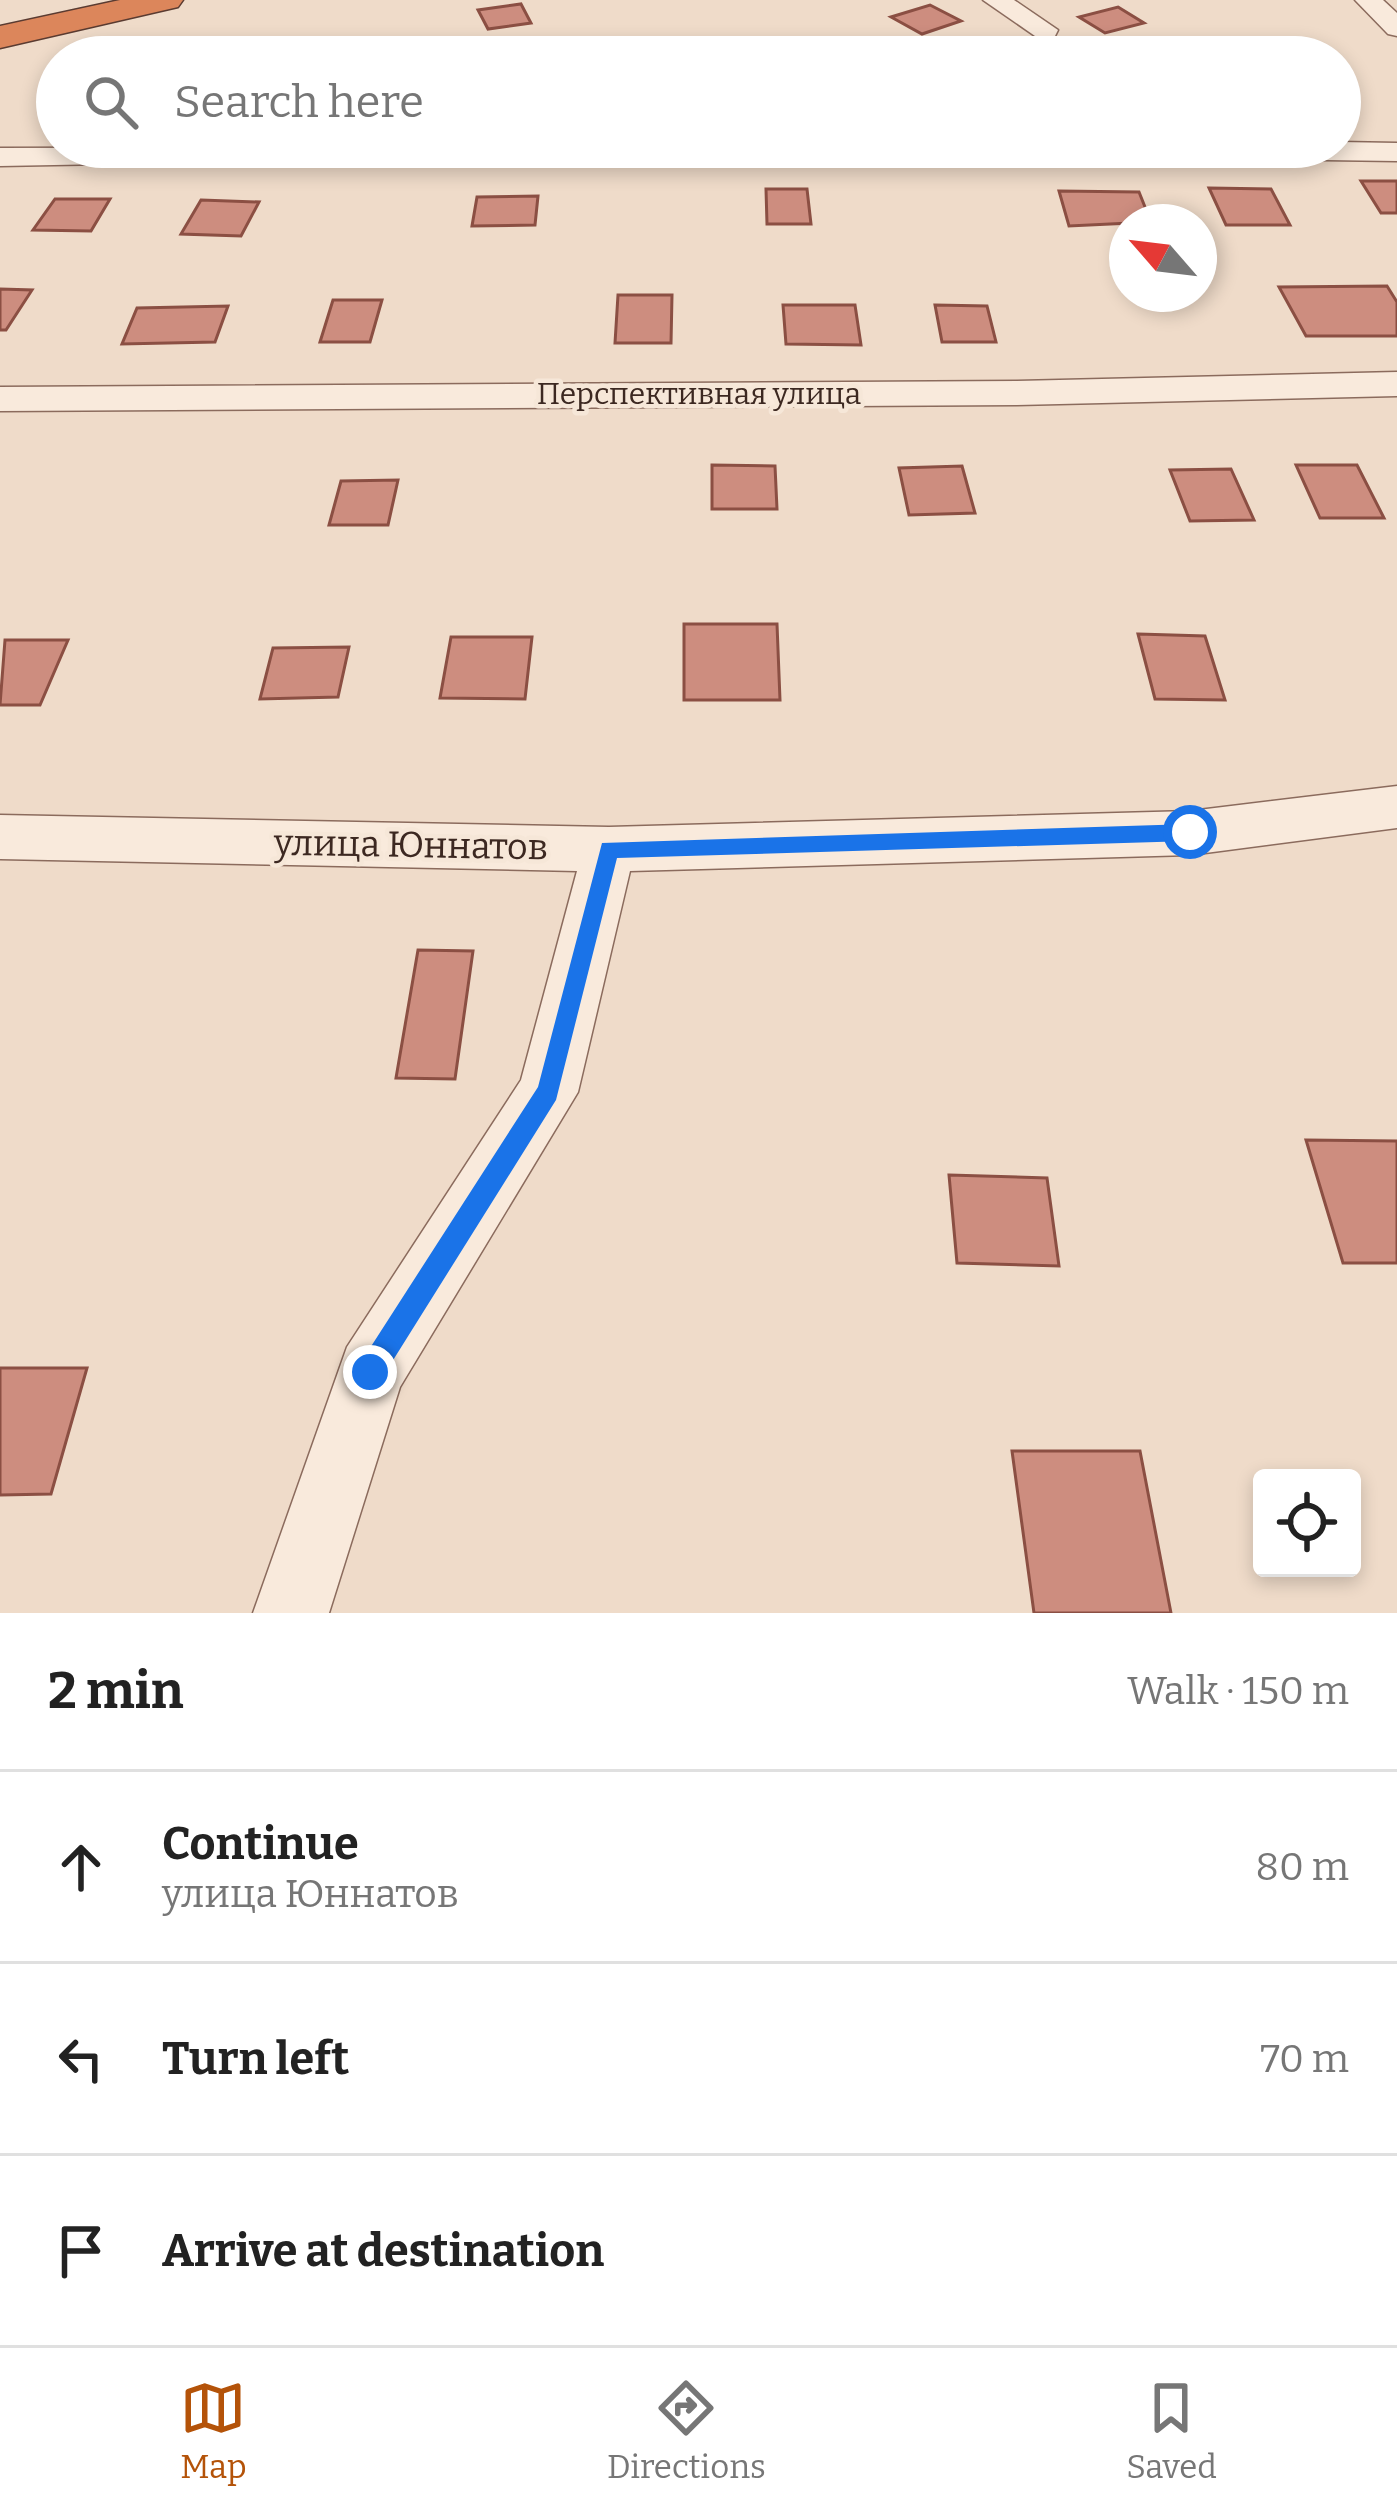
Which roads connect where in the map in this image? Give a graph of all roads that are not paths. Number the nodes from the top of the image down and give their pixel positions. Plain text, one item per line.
1 (85, 0) edge
2 (166, 0) edge
3 (996, 0) edge
4 (1368, 0) edge
5 (0, 20) edge
6 (1397, 28) edge
7 (1045, 30) dead end
8 (0, 37) edge
9 (1361, 151) edge
10 (1397, 152) edge
11 (36, 156) edge
12 (0, 157) edge
13 (1397, 384) edge
14 (0, 399) edge
15 (1397, 807) edge
16 (0, 837) edge
17 (609, 849) junction
18 (291, 1613) edge

1 - 5 highway
2 - 8 highway
3 - 7 street
4 - 6 street
9 - 10 street
11 - 12 street
13 - 14 street, Перспективная улица
15 - 17 street, улица Юннатов
16 - 17 street, улица Юннатов
17 - 18 street

